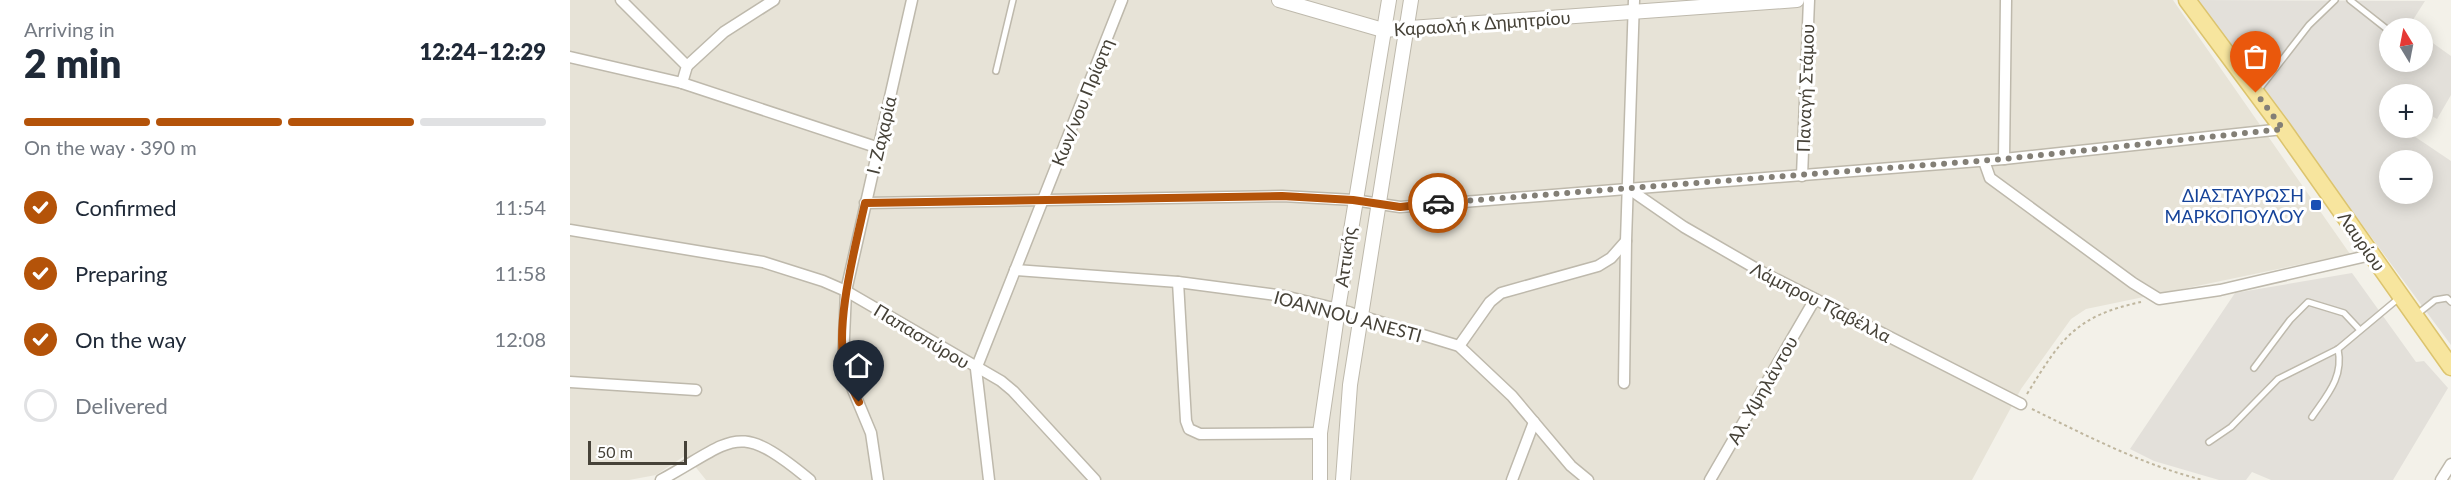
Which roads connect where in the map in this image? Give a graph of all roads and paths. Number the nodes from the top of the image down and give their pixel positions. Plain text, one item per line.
1 (621, 0) edge
2 (774, 0) edge
3 (912, 0) edge
4 (1013, 0) edge
5 (1122, 0) edge
6 (1278, 0) edge
7 (1389, 0) edge
8 (1411, 0) edge
9 (1797, 0) edge
10 (1809, 0) edge
11 (2006, 0) edge
12 (2187, 0) edge
13 (2335, 0) edge
14 (2350, 0) edge
15 (1634, 6) edge
16 (2379, 23) edge
17 (1406, 27) junction
18 (1383, 30) junction
19 (570, 57) edge
20 (687, 66) junction
21 (996, 71) dead end
22 (682, 83) junction
23 (2256, 93) junction
24 (2283, 129) junction
25 (879, 148) junction
26 (2004, 159) junction
27 (1984, 161) junction
28 (1802, 176) junction
29 (1629, 189) junction
30 (1044, 198) junction
31 (1353, 200) junction
32 (865, 203) junction
33 (1380, 205) junction
34 (570, 230) edge
35 (1626, 241) junction
36 (2371, 255) junction
37 (1016, 270) junction
38 (1178, 282) junction
39 (846, 291) junction
40 (2400, 297) junction
41 (1815, 299) junction
42 (2159, 299) junction
43 (2451, 302) edge
44 (1338, 309) junction
45 (1361, 316) junction
46 (2415, 316) junction
47 (2359, 329) junction
48 (1459, 346) junction
49 (2338, 349) junction
50 (2451, 367) edge
51 (2254, 368) dead end
52 (976, 369) junction
53 (570, 382) edge
54 (1624, 384) dead end
55 (696, 390) dead end
56 (2021, 404) junction
57 (2312, 417) dead end
58 (1534, 422) junction
59 (1320, 433) junction
60 (2209, 442) dead end
61 (2451, 464) edge
62 (661, 480) edge
63 (810, 480) edge
64 (878, 480) edge
65 (988, 480) edge
66 (1095, 480) edge
67 (1320, 480) edge
68 (1343, 480) edge
69 (1512, 480) edge
70 (1588, 480) edge
71 (1710, 480) edge
72 (2203, 480) edge
73 (2441, 480) edge

1 - 20 street
2 - 20 street
3 - 25 street, Ι. Ζαχαρία
4 - 21 lane
5 - 30 street, Κων/νου Πρίφτη
6 - 18 street, Καραολή κ Δημητρίου
7 - 18 street, Αττικής
8 - 17 street, Αττικής
9 - 15 street, Καραολή κ Δημητρίου
10 - 28 street, Παναγή Στάμου
11 - 26 street
12 - 23 main road, Λαυρίου
13 - 23 lane
14 - 16 lane
15 - 17 street, Καραολή κ Δημητρίου
15 - 29 street
17 - 18 street, Καραολή κ Δημητρίου
17 - 33 street, Αττικής
18 - 31 street, Αττικής
19 - 22 street
20 - 22 street
22 - 25 street
23 - 24 main road, Λαυρίου
24 - 26 street
24 - 36 main road, Λαυρίου
25 - 32 street, Ι. Ζαχαρία
26 - 27 street
27 - 28 street
27 - 42 street
28 - 29 street
29 - 33 street
29 - 35 street
29 - 41 street, Λάμπρου Τζαβέλλα
30 - 31 street
30 - 32 street
30 - 37 street, Κων/νου Πρίφτη
31 - 33 street
31 - 44 street, Αττικής
32 - 39 street, Ι. Ζαχαρία
33 - 45 street, Αττικής
34 - 39 street, Παπασπύρου
35 - 48 street
35 - 54 street
36 - 40 main road, Λαυρίου
36 - 42 street
37 - 38 street, IOANNOU ANESTI
37 - 52 street, Κων/νου Πρίφτη
38 - 44 street, IOANNOU ANESTI
38 - 59 street
39 - 52 street, Παπασπύρου
39 - 64 street, Ι. Ζαχαρία
40 - 46 main road, Λαυρίου
40 - 47 lane
41 - 56 street, Λάμπρου Τζαβέλλα
41 - 71 street, Αλ. Υψηλάντου
42 - 56 path
43 - 46 lane
44 - 45 street, IOANNOU ANESTI
44 - 59 street, Αττικής
45 - 48 street, IOANNOU ANESTI
45 - 68 street, Αττικής
46 - 50 main road, Λαυρίου
47 - 49 lane
47 - 51 lane
48 - 58 street, IOANNOU ANESTI
49 - 57 lane
49 - 60 lane
52 - 65 street, Κων/νου Πρίφτη
52 - 66 street, Παπασπύρου
53 - 55 street
56 - 72 path
58 - 69 street
58 - 70 street, IOANNOU ANESTI
59 - 67 street, Αττικής
61 - 73 street
62 - 63 street

